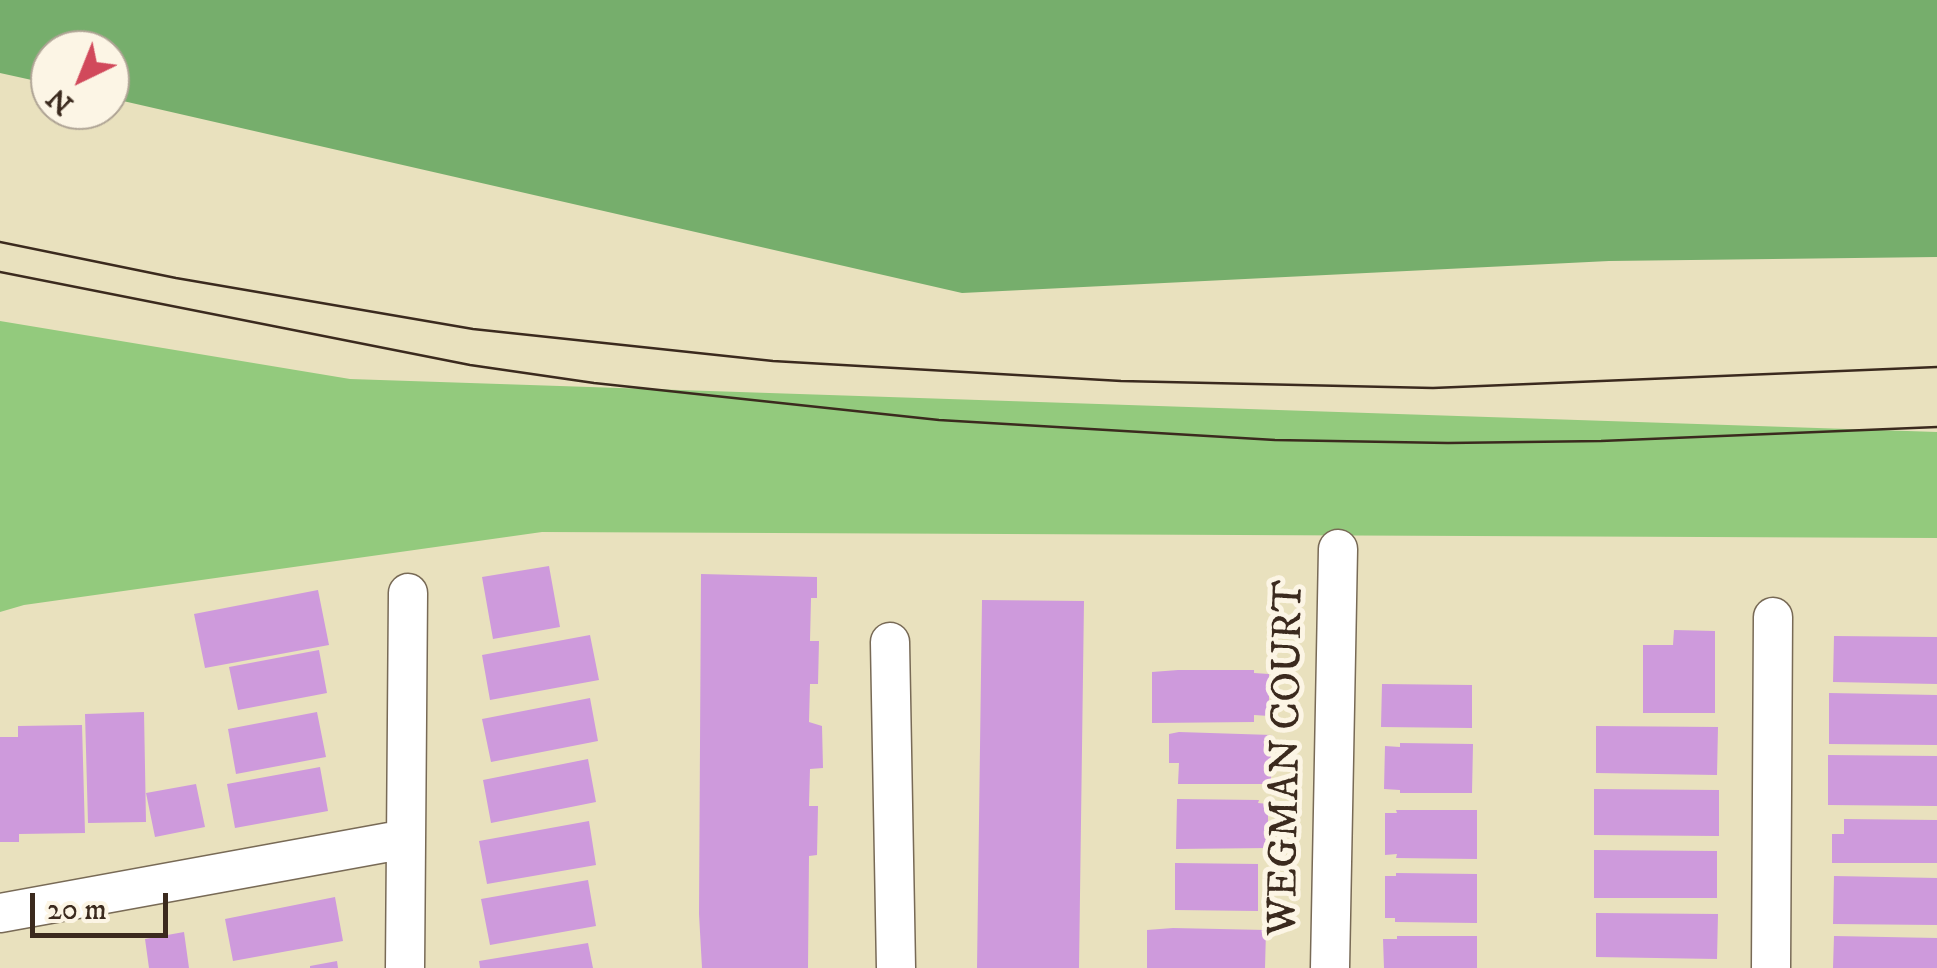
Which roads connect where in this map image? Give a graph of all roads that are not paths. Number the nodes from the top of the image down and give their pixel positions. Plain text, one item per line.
1 (1338, 549) dead end
2 (408, 593) dead end
3 (1773, 616) dead end
4 (890, 642) dead end
5 (406, 839) junction
6 (0, 912) edge
7 (405, 968) edge
8 (896, 968) edge
9 (1330, 968) edge
10 (1770, 968) edge

1 - 9 street, WEGMAN COURT
2 - 5 street
3 - 10 street
4 - 8 street
5 - 6 street
5 - 7 street

